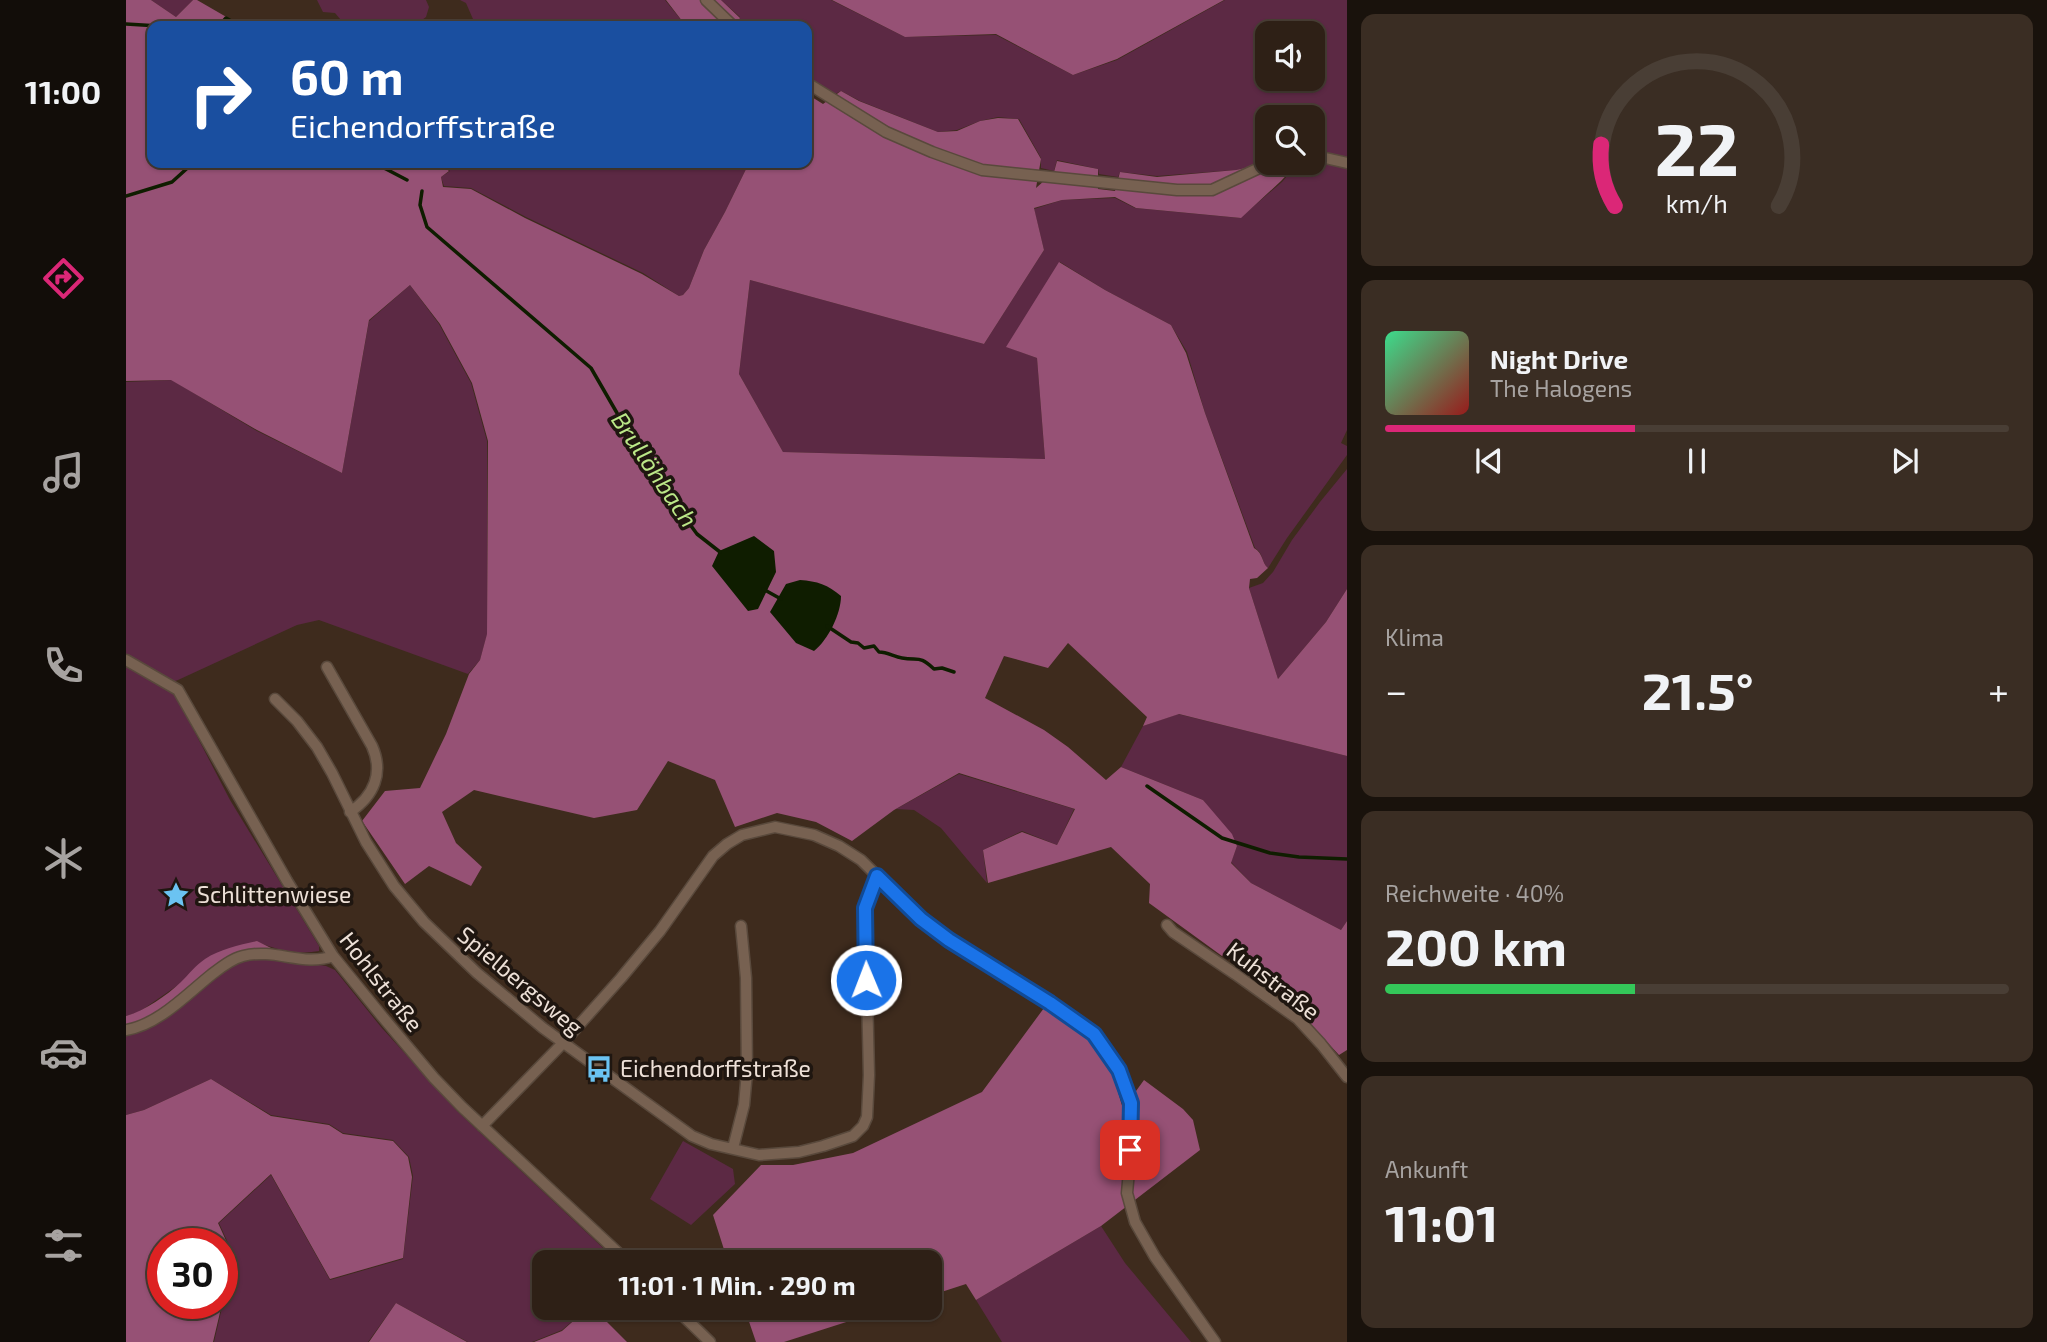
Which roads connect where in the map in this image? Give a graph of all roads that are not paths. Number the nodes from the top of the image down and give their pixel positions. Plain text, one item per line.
1 (705, 0) edge
2 (728, 21) edge
3 (812, 86) edge
4 (1325, 158) edge
5 (1347, 163) edge
6 (1255, 170) edge
7 (126, 660) edge
8 (327, 667) dead end
9 (275, 699) dead end
10 (350, 812) junction
11 (877, 876) junction
12 (1167, 925) dead end
13 (741, 926) dead end
14 (333, 956) junction
15 (126, 1030) edge
16 (563, 1043) junction
17 (1347, 1077) edge
18 (482, 1126) junction
19 (733, 1148) junction
20 (615, 1250) edge
21 (687, 1320) edge
22 (710, 1342) edge
23 (1215, 1342) edge

1 - 2 street
3 - 6 street
4 - 5 street
7 - 14 street, Hohlstraße
8 - 10 street
9 - 10 street, Spielbergsweg
10 - 16 street, Spielbergsweg
11 - 16 street
11 - 19 street, Spielbergsweg
11 - 23 street
12 - 17 street, Kuhstraße
13 - 19 street
14 - 15 street
14 - 18 street, Hohlstraße
16 - 18 street
16 - 19 street, Spielbergsweg
18 - 20 street, Hohlstraße
21 - 22 street

